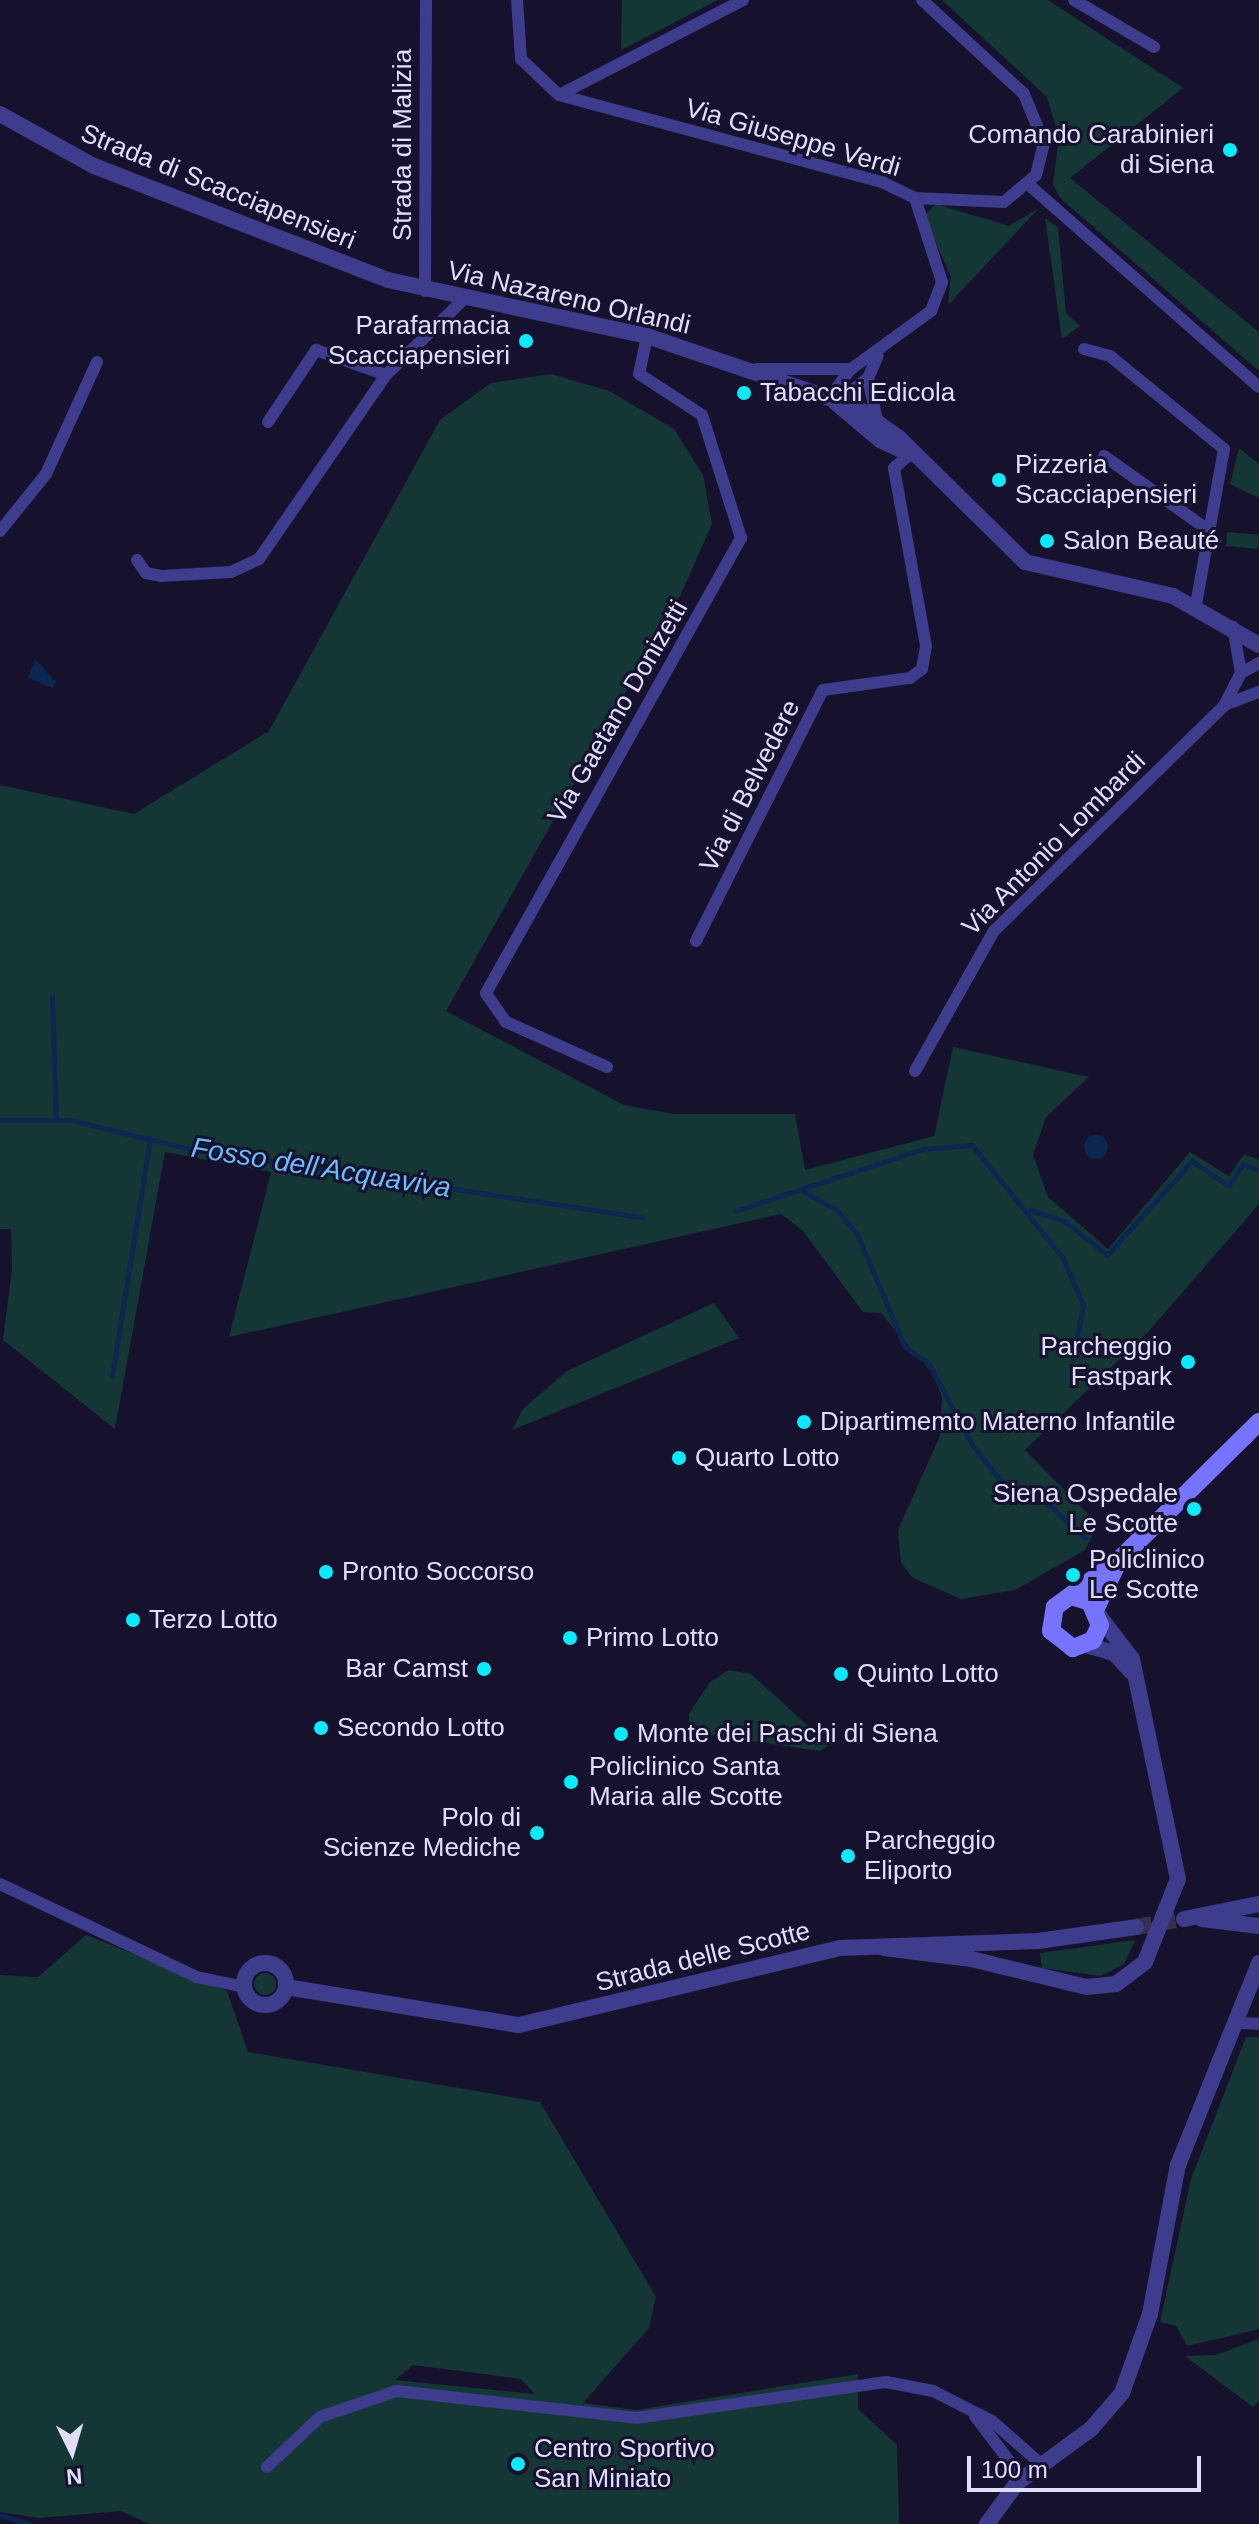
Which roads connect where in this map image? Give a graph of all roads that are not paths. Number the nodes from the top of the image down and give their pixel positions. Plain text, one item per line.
1 (426, 0) edge
2 (517, 0) edge
3 (743, 0) edge
4 (922, 0) edge
5 (1074, 0) edge
6 (1154, 47) dead end
7 (559, 95) junction
8 (0, 114) edge
9 (1029, 185) junction
10 (915, 198) junction
11 (425, 291) junction
12 (464, 299) junction
13 (647, 336) junction
14 (1084, 349) dead end
15 (878, 356) junction
16 (97, 362) dead end
17 (757, 369) junction
18 (851, 369) junction
19 (386, 375) junction
20 (868, 378) junction
21 (1259, 387) edge
22 (836, 403) junction
23 (877, 420) junction
24 (268, 422) dead end
25 (910, 454) junction
26 (1104, 456) dead end
27 (0, 531) edge
28 (1211, 532) junction
29 (137, 560) dead end
30 (1196, 605) junction
31 (1233, 627) junction
32 (1259, 645) edge
33 (1259, 663) edge
34 (1241, 673) junction
35 (1259, 692) edge
36 (1224, 706) junction
37 (696, 941) dead end
38 (607, 1067) dead end
39 (915, 1071) dead end
40 (1259, 1422) edge
41 (1119, 1560) junction
42 (1074, 1597) junction
43 (1098, 1612) junction
44 (1086, 1645) junction
45 (1132, 1672) junction
46 (0, 1884) edge
47 (1259, 1904) edge
48 (1259, 1926) edge
49 (1136, 1927) tunnel mouth
50 (1015, 1942) junction
51 (880, 1945) junction
52 (1259, 1963) edge
53 (1030, 1972) junction
54 (244, 1987) junction
55 (286, 1987) junction
56 (1235, 2023) junction
57 (1259, 2024) edge
58 (967, 2409) junction
59 (1041, 2464) junction
60 (267, 2467) dead end
61 (1022, 2478) junction
62 (987, 2524) edge

1 - 11 street, Strada di Malizia
2 - 7 street, Via Giuseppe Verdi
3 - 7 street
4 - 9 street
5 - 6 street
7 - 10 street, Via Giuseppe Verdi
8 - 11 street, Strada di Scacciapensieri
9 - 10 street, Via Giuseppe Verdi
9 - 21 street
10 - 15 street
11 - 12 street, Via Nazareno Orlandi
12 - 13 street, Via Nazareno Orlandi
12 - 19 street
13 - 17 street, Via Nazareno Orlandi
13 - 38 street, Via Gaetano Donizetti
14 - 28 street
15 - 18 street
15 - 20 street
16 - 27 street
17 - 18 street
17 - 22 street, Via Nazareno Orlandi
18 - 22 street
19 - 24 street
19 - 29 street
20 - 22 street
20 - 23 street
22 - 23 street, Via Nazareno Orlandi
22 - 25 street, Via Nazareno Orlandi
23 - 25 street, Via Nazareno Orlandi
25 - 30 street, Via Nazareno Orlandi
25 - 37 street, Via di Belvedere
26 - 28 street
28 - 30 street
30 - 31 street, Via Nazareno Orlandi
31 - 32 street, Via Nazareno Orlandi
31 - 34 street
33 - 34 street
34 - 36 street, Via Antonio Lombardi
35 - 36 street, Via Antonio Lombardi
36 - 39 street, Via Antonio Lombardi
40 - 41 main road
41 - 42 main road
41 - 43 main road
42 - 43 main road
42 - 44 main road
43 - 44 main road
43 - 45 street
44 - 45 street
45 - 53 street, bridge
46 - 54 street
47 - 48 street
49 - 50 street, Strada delle Scotte
50 - 51 street, Strada delle Scotte
50 - 53 street
51 - 53 street
51 - 55 street, Strada delle Scotte
52 - 56 street
54 - 55 street
54 - 55 street
56 - 57 street
56 - 59 street
58 - 59 street
58 - 60 street
58 - 61 street
59 - 61 street
61 - 62 street

